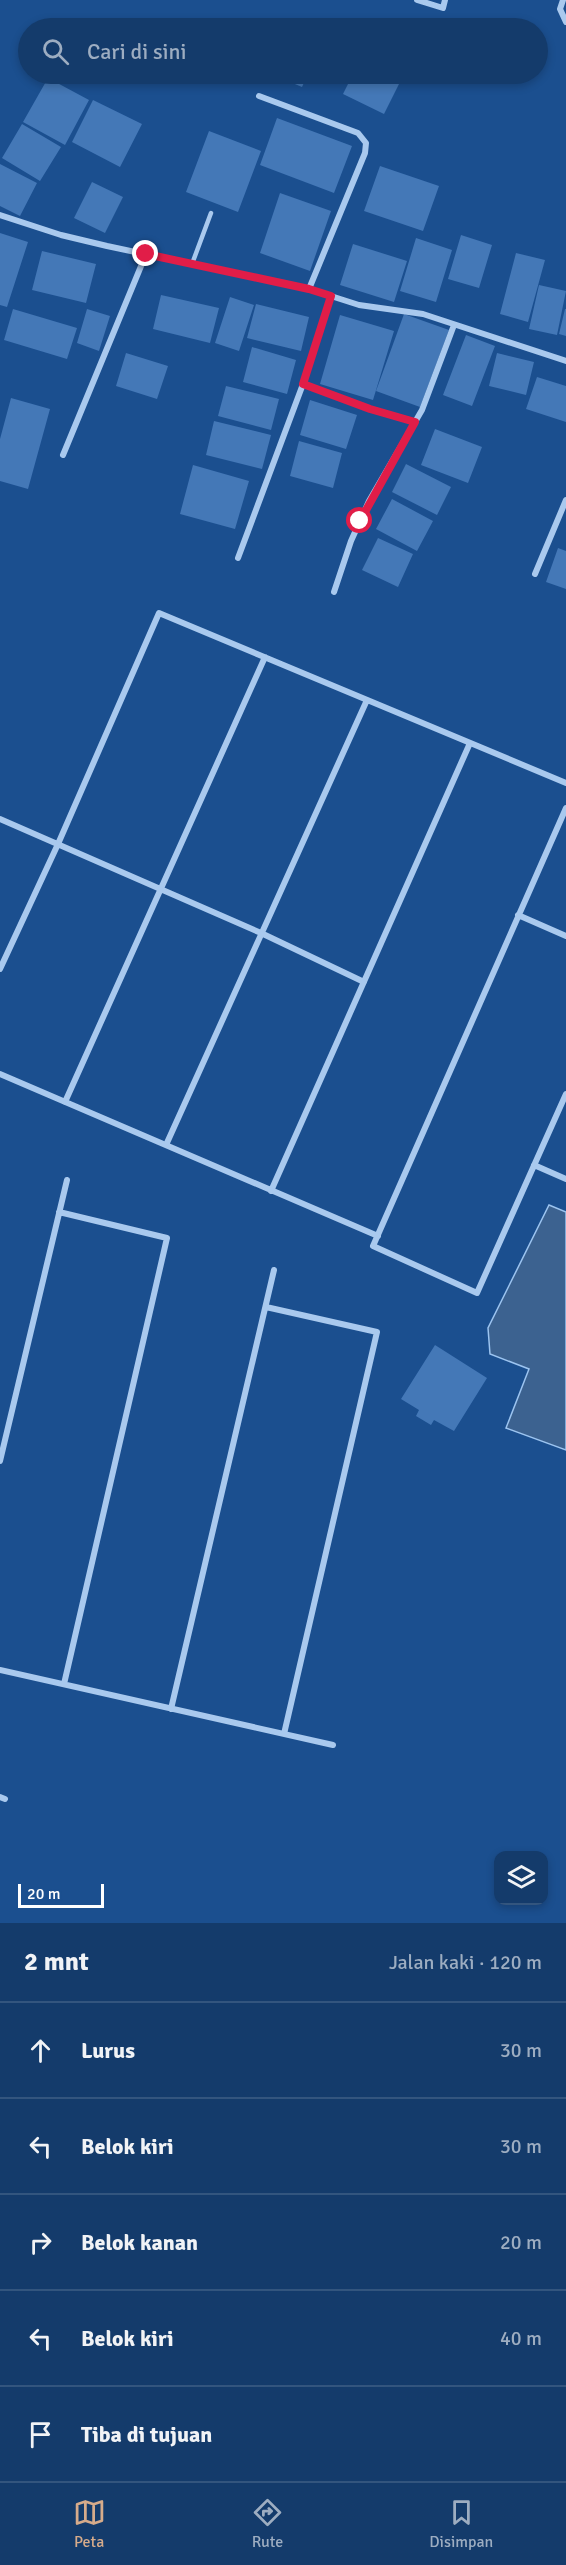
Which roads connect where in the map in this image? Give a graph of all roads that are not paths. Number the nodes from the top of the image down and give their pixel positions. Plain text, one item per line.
1 (417, 0) edge
2 (445, 0) edge
3 (562, 0) edge
4 (566, 22) edge
5 (259, 96) dead end
6 (211, 213) dead end
7 (0, 215) edge
8 (146, 254) junction
9 (192, 264) junction
10 (309, 289) junction
11 (331, 296) junction
12 (454, 325) junction
13 (566, 361) edge
14 (303, 384) junction
15 (415, 422) junction
16 (63, 455) dead end
17 (566, 500) edge
18 (238, 558) dead end
19 (534, 574) dead end
20 (334, 592) dead end
21 (265, 657) junction
22 (367, 700) junction
23 (470, 743) junction
24 (566, 783) edge
25 (566, 808) edge
26 (0, 819) edge
27 (58, 844) junction
28 (161, 889) junction
29 (518, 915) junction
30 (261, 933) junction
31 (566, 936) edge
32 (0, 969) edge
33 (364, 982) junction
34 (0, 1074) edge
35 (566, 1094) edge
36 (65, 1102) junction
37 (166, 1145) junction
38 (534, 1165) junction
39 (566, 1179) edge
40 (67, 1180) dead end
41 (271, 1191) junction
42 (59, 1212) junction
43 (378, 1236) junction
44 (274, 1270) dead end
45 (266, 1306) junction
46 (0, 1461) edge
47 (0, 1670) edge
48 (64, 1684) junction
49 (171, 1708) junction
50 (284, 1734) junction
51 (333, 1744) dead end

1 - 2 street
3 - 4 street
5 - 10 street
6 - 9 lane
7 - 8 street
8 - 9 street
8 - 16 street
9 - 10 street
10 - 11 street
11 - 12 street
11 - 14 street
12 - 13 street
12 - 15 street
14 - 15 street
14 - 18 street
15 - 20 street
17 - 19 street
21 - 22 street
21 - 27 street
21 - 28 street
22 - 23 street
22 - 30 street
23 - 24 street
23 - 33 street
25 - 29 street
26 - 27 street
27 - 28 street
27 - 32 street
28 - 30 street
28 - 36 street
29 - 31 street
29 - 43 street
30 - 33 street
30 - 37 street
33 - 41 street
34 - 36 street
35 - 38 street
36 - 37 street
37 - 41 street
38 - 39 street
38 - 43 street
40 - 42 street
41 - 43 street
42 - 46 street
42 - 48 street
44 - 45 street
45 - 49 street
45 - 50 street
47 - 48 street
48 - 49 street
49 - 50 street
50 - 51 street

